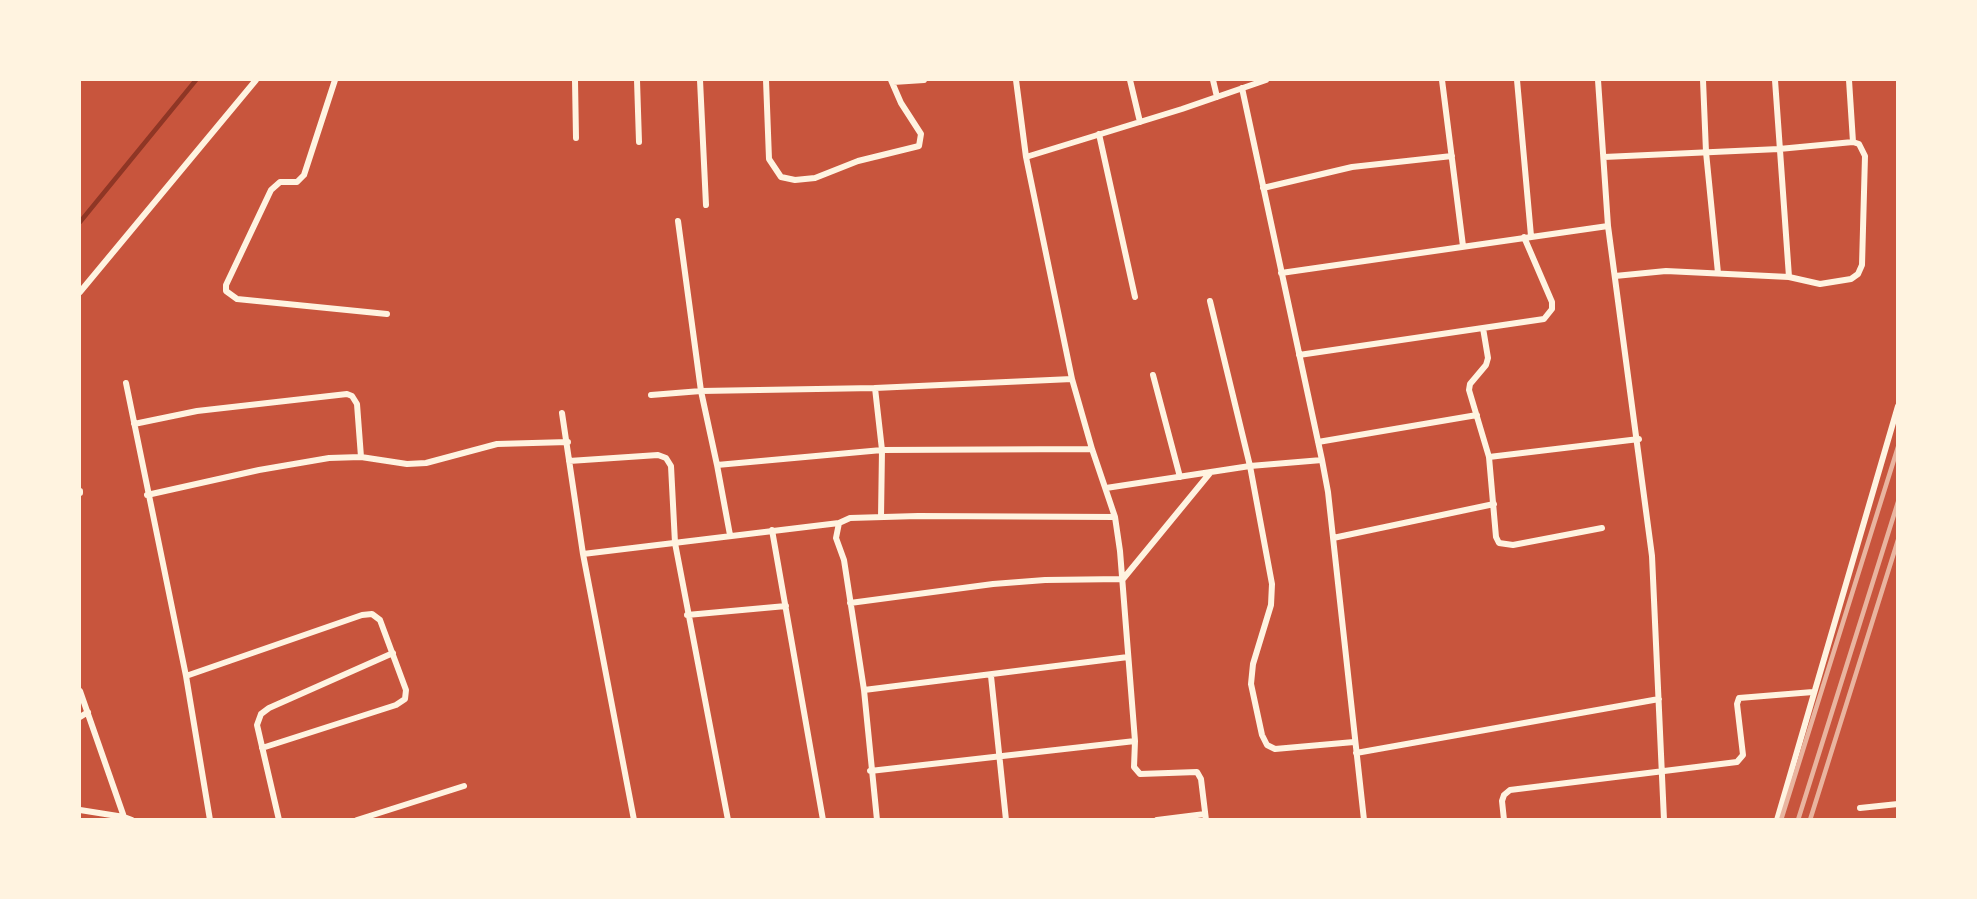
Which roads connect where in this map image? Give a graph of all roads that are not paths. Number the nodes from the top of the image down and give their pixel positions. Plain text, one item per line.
1 (256, 80) edge
2 (335, 80) edge
3 (575, 80) edge
4 (637, 80) edge
5 (700, 80) edge
6 (766, 80) edge
7 (924, 80) edge
8 (1016, 80) edge
9 (1130, 80) edge
10 (1213, 80) edge
11 (1266, 80) edge
12 (1442, 80) edge
13 (1517, 80) edge
14 (1598, 80) edge
15 (1702, 80) edge
16 (1775, 80) edge
17 (1849, 80) edge
18 (892, 81) edge
19 (1242, 88) junction
20 (1217, 97) junction
21 (1140, 122) junction
22 (1099, 134) junction
23 (576, 138) dead end
24 (639, 142) dead end
25 (1853, 142) junction
26 (1779, 149) junction
27 (1706, 153) junction
28 (1452, 156) junction
29 (1026, 157) junction
30 (1604, 157) junction
31 (1263, 188) junction
32 (706, 205) dead end
33 (678, 221) dead end
34 (1608, 226) junction
35 (1528, 237) junction
36 (1463, 246) junction
37 (1281, 273) junction
38 (1718, 273) junction
39 (1615, 276) junction
40 (1789, 277) junction
41 (80, 292) edge
42 (1136, 297) dead end
43 (1210, 301) dead end
44 (387, 314) dead end
45 (1484, 328) junction
46 (1299, 355) junction
47 (1153, 375) dead end
48 (1072, 380) junction
49 (126, 383) dead end
50 (875, 388) junction
51 (701, 391) junction
52 (651, 395) dead end
53 (1898, 406) edge
54 (562, 413) dead end
55 (1477, 415) junction
56 (134, 424) junction
57 (1639, 439) junction
58 (568, 442) junction
59 (1318, 442) junction
60 (1092, 449) junction
61 (882, 450) junction
62 (361, 457) junction
63 (1488, 457) junction
64 (1322, 460) junction
65 (569, 461) junction
66 (717, 465) junction
67 (1250, 466) junction
68 (1211, 472) junction
69 (1180, 477) junction
70 (1106, 488) junction
71 (147, 495) junction
72 (1494, 504) junction
73 (881, 517) junction
74 (1115, 517) junction
75 (838, 523) junction
76 (1602, 528) dead end
77 (772, 530) junction
78 (730, 536) junction
79 (1333, 538) junction
80 (675, 543) junction
81 (584, 554) junction
82 (1123, 579) junction
83 (850, 603) junction
84 (786, 606) junction
85 (687, 615) junction
86 (393, 653) junction
87 (1128, 657) junction
88 (186, 676) junction
89 (991, 676) junction
90 (864, 690) junction
91 (80, 691) edge
92 (1813, 692) junction
93 (1659, 699) junction
94 (88, 712) junction
95 (80, 717) edge
96 (1135, 741) junction
97 (1354, 742) junction
98 (262, 748) junction
99 (1356, 753) junction
100 (1000, 756) junction
101 (870, 771) junction
102 (1663, 773) junction
103 (464, 786) dead end
104 (1898, 804) edge
105 (1860, 808) dead end
106 (80, 810) edge
107 (1205, 817) edge
108 (128, 818) edge
109 (210, 819) edge
110 (279, 819) edge
111 (357, 819) edge
112 (634, 819) edge
113 (728, 819) edge
114 (823, 819) edge
115 (877, 819) edge
116 (1006, 819) edge
117 (1157, 819) edge
118 (1364, 819) edge
119 (1504, 819) edge
120 (1664, 819) edge
121 (1778, 819) edge

1 - 41 street
2 - 44 street
3 - 23 street
4 - 24 street
5 - 32 street
6 - 18 street
7 - 18 street
8 - 29 street
9 - 21 street
10 - 20 street
11 - 19 street
12 - 28 street
13 - 35 street
14 - 30 street
15 - 27 street
16 - 26 street
17 - 25 street
19 - 20 street
19 - 31 street
20 - 21 street
21 - 22 street
22 - 29 street
22 - 42 street
25 - 26 street
25 - 40 street
26 - 27 street
26 - 40 street
27 - 30 street
27 - 38 street
28 - 31 street
28 - 36 street
29 - 48 street
30 - 34 street
31 - 37 street
33 - 51 street
34 - 35 street
34 - 39 street
35 - 36 street
35 - 45 street
36 - 37 street
37 - 46 street
38 - 39 street
38 - 40 street
39 - 57 street
43 - 67 street
45 - 46 street
45 - 55 street
46 - 59 street
47 - 69 street
48 - 50 street
48 - 60 street
49 - 56 street
50 - 51 street
50 - 61 street
51 - 52 street
51 - 66 street
53 - 92 street
54 - 58 street
55 - 59 street
55 - 63 street
56 - 62 street
56 - 71 street
57 - 63 street
57 - 93 street
58 - 62 street
58 - 65 street
59 - 64 street
60 - 61 street
60 - 70 street
61 - 66 street
61 - 73 street
62 - 71 street
63 - 72 street
64 - 67 street
64 - 79 street
65 - 80 street
65 - 81 street
66 - 78 street
67 - 68 street
67 - 97 street
68 - 69 street
68 - 82 street
69 - 70 street
70 - 74 street
71 - 88 street
72 - 76 street
72 - 79 street
73 - 74 street
73 - 75 street
74 - 82 street
75 - 77 street
75 - 83 street
77 - 78 street
77 - 84 street
78 - 80 street
79 - 97 street
80 - 81 street
80 - 85 street
81 - 112 street
82 - 83 street
82 - 87 street
83 - 90 street
84 - 85 street
84 - 114 street
85 - 113 street
86 - 88 street
86 - 98 street
86 - 98 street
87 - 89 street
87 - 96 street
88 - 109 street
89 - 90 street
89 - 100 street
90 - 101 street
91 - 94 street
92 - 102 street
92 - 121 street
93 - 99 street
93 - 102 street
94 - 95 street
94 - 108 street
96 - 100 street
96 - 107 street
97 - 99 street
98 - 110 street
99 - 118 street
100 - 101 street
100 - 116 street
101 - 115 street
102 - 119 street
102 - 120 street
103 - 111 street
104 - 105 street
106 - 108 street
107 - 117 street

